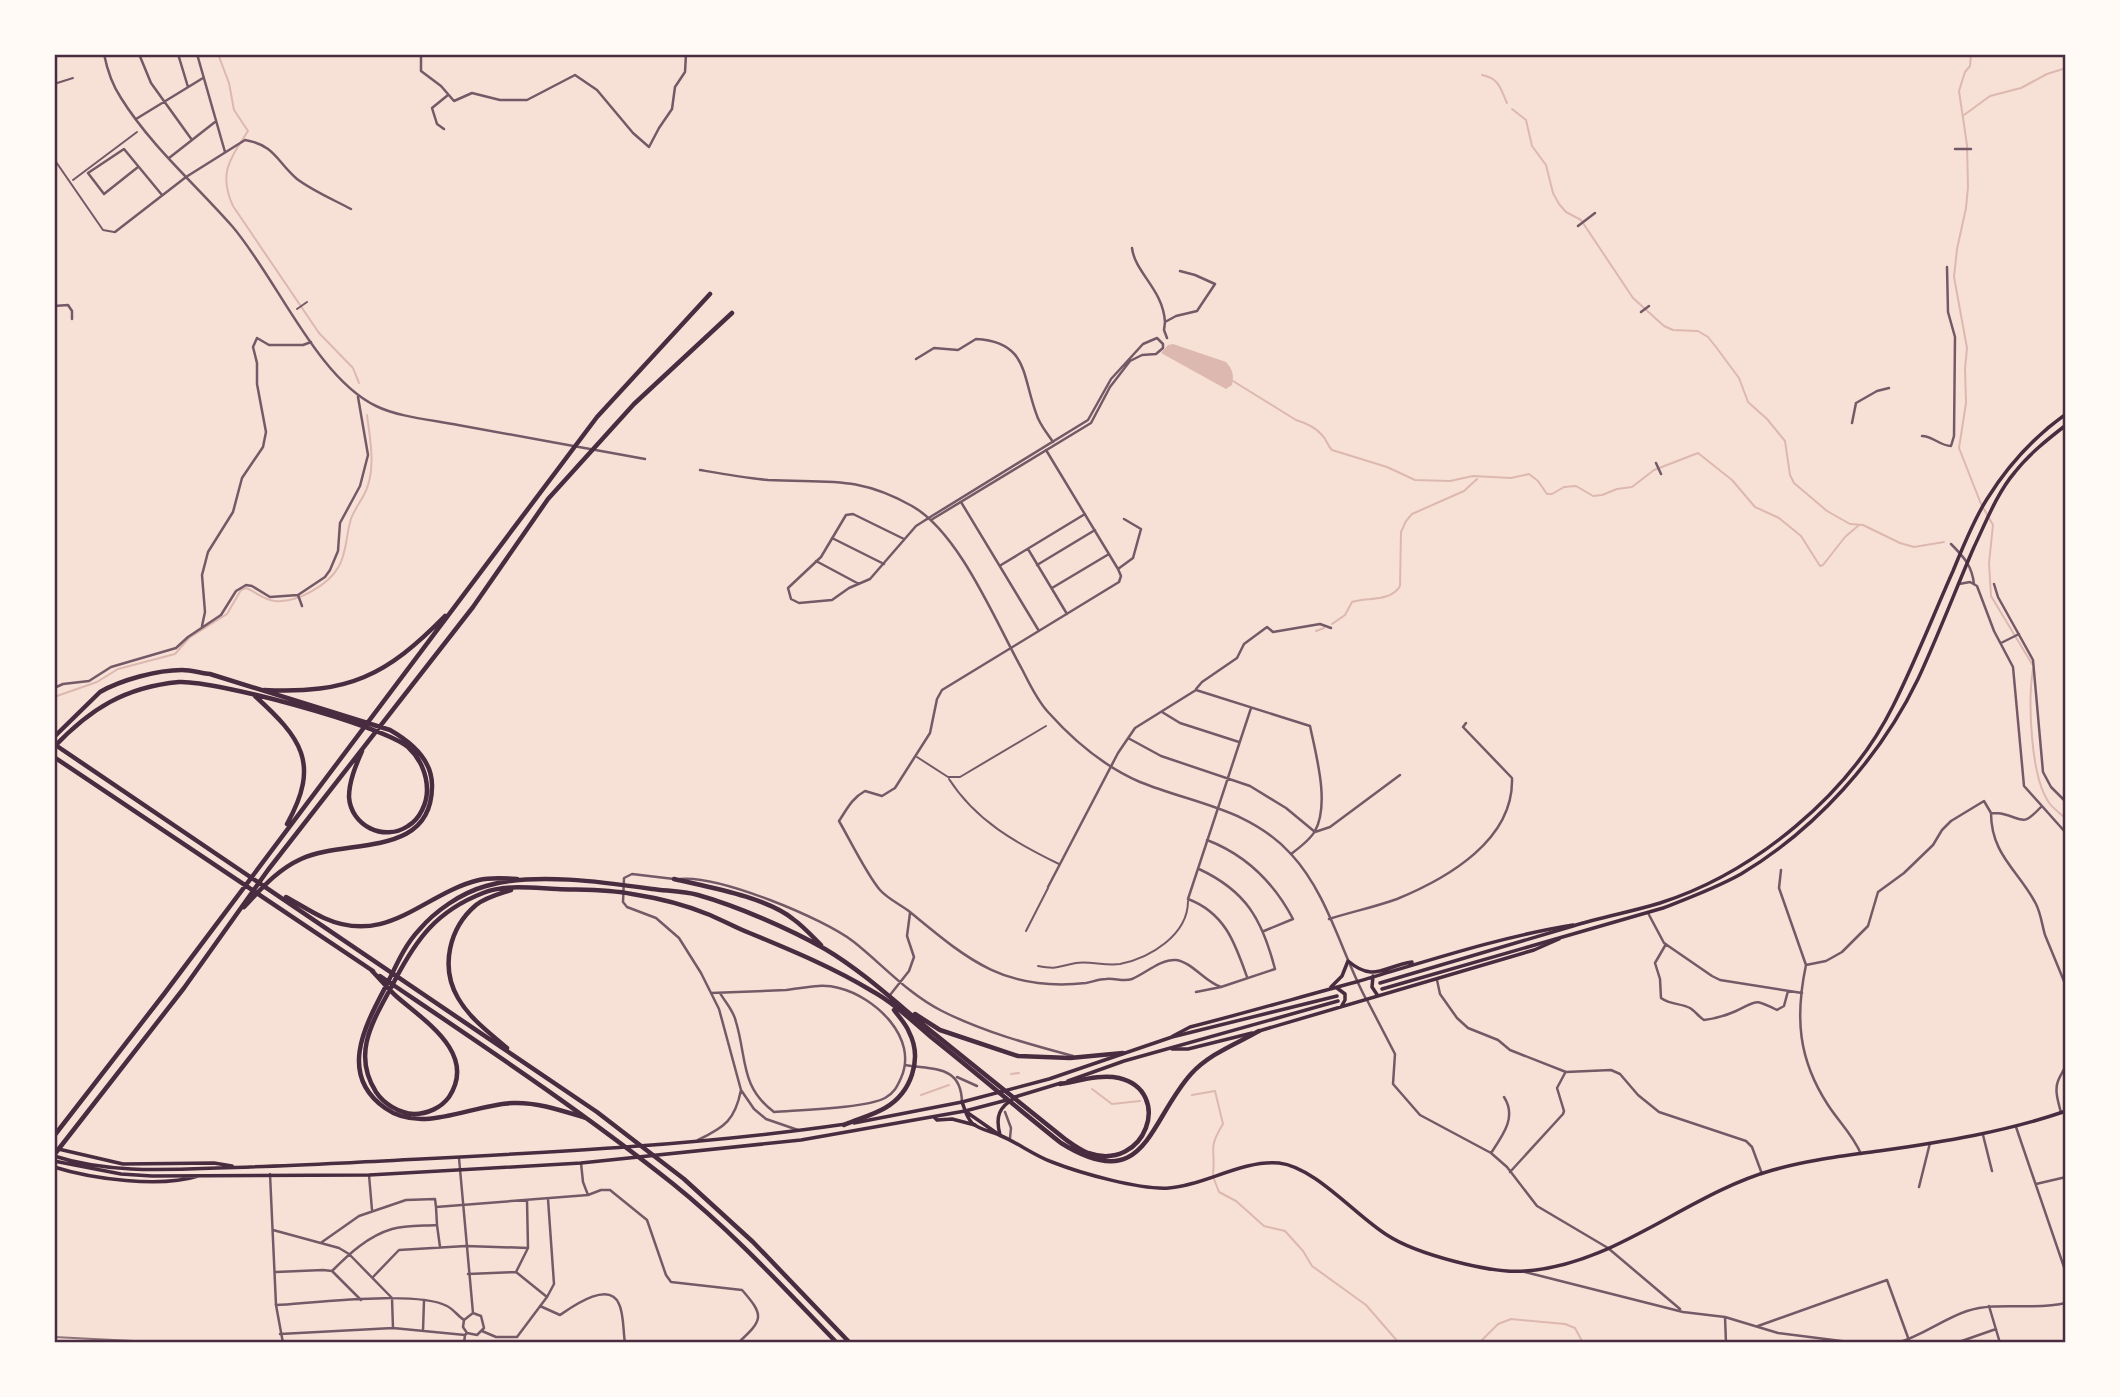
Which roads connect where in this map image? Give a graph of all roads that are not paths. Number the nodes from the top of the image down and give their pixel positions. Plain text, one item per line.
1 (104, 54) edge
2 (139, 54) edge
3 (178, 54) edge
4 (197, 54) edge
5 (421, 54) edge
6 (686, 54) edge
7 (73, 78) dead end
8 (203, 78) junction
9 (54, 84) edge
10 (188, 87) junction
11 (448, 95) junction
12 (164, 102) junction
13 (136, 119) junction
14 (215, 122) junction
15 (444, 129) dead end
16 (137, 132) dead end
17 (192, 139) junction
18 (1955, 149) dead end
19 (1971, 149) dead end
20 (225, 152) junction
21 (169, 158) junction
22 (54, 159) edge
23 (138, 167) junction
24 (186, 177) junction
25 (71, 181) junction
26 (162, 195) junction
27 (351, 209) dead end
28 (1595, 213) dead end
29 (1578, 226) dead end
30 (115, 232) joint
31 (1132, 248) dead end
32 (1947, 267) dead end
33 (1180, 271) dead end
34 (710, 294) dead end
35 (307, 302) dead end
36 (54, 306) edge
37 (1649, 306) dead end
38 (297, 309) dead end
39 (1641, 312) dead end
40 (732, 313) dead end
41 (72, 319) dead end
42 (1165, 322) junction
43 (1167, 338) dead end
44 (311, 342) junction
45 (916, 359) dead end
46 (1889, 388) dead end
47 (358, 397) junction
48 (2066, 414) edge
49 (1852, 423) dead end
50 (2066, 425) edge
51 (1922, 436) dead end
52 (1053, 442) junction
53 (1045, 449) junction
54 (645, 459) dead end
55 (1656, 463) dead end
56 (700, 470) dead end
57 (1661, 474) dead end
58 (960, 500) junction
59 (1085, 514) junction
60 (1124, 519) dead end
61 (928, 520) junction
62 (1094, 530) junction
63 (832, 538) junction
64 (904, 540) junction
65 (1951, 544) dead end
66 (1028, 550) junction
67 (1109, 554) junction
68 (816, 561) junction
69 (884, 564) junction
70 (1037, 565) junction
71 (1001, 566) junction
72 (1118, 569) junction
73 (859, 583) junction
74 (1958, 584) junction
75 (1974, 584) junction
76 (1994, 584) dead end
77 (1051, 589) junction
78 (298, 595) junction
79 (458, 603) junction
80 (302, 606) dead end
81 (1067, 614) junction
82 (202, 627) junction
83 (1331, 628) dead end
84 (1040, 631) junction
85 (2019, 634) junction
86 (2001, 643) junction
87 (1011, 649) junction
88 (54, 688) edge
89 (1196, 690) junction
90 (254, 692) junction
91 (1253, 709) junction
92 (1162, 712) junction
93 (1466, 723) dead end
94 (1046, 726) dead end
95 (389, 732) junction
96 (54, 737) edge
97 (1128, 738) junction
98 (1239, 742) junction
99 (54, 746) edge
100 (363, 747) junction
101 (916, 756) junction
102 (54, 757) edge
103 (1111, 766) junction
104 (1400, 775) dead end
105 (948, 777) junction
106 (1227, 777) junction
107 (2066, 802) edge
108 (1218, 806) junction
109 (2041, 807) junction
110 (1991, 813) junction
111 (1315, 832) junction
112 (2066, 833) edge
113 (278, 840) junction
114 (1207, 840) junction
115 (1292, 855) junction
116 (1060, 864) junction
117 (1199, 869) junction
118 (1781, 870) dead end
119 (531, 880) junction
120 (674, 880) junction
121 (261, 883) junction
122 (1048, 887) joint
123 (534, 888) junction
124 (1188, 900) junction
125 (247, 901) junction
126 (910, 913) junction
127 (1648, 913) junction
128 (1329, 919) junction
129 (1582, 923) junction
130 (1026, 932) dead end
131 (1264, 932) junction
132 (1577, 932) junction
133 (1666, 944) junction
134 (410, 945) junction
135 (827, 950) junction
136 (1348, 961) junction
137 (1422, 961) junction
138 (1806, 965) junction
139 (1038, 966) dead end
140 (372, 971) junction
141 (1373, 976) junction
142 (1247, 977) junction
143 (1437, 978) junction
144 (1357, 981) junction
145 (899, 983) junction
146 (1380, 983) dead end
147 (2066, 986) edge
148 (1221, 987) junction
149 (874, 988) junction
150 (1333, 988) junction
151 (1382, 989) dead end
152 (1788, 991) junction
153 (720, 992) junction
154 (1196, 992) dead end
155 (711, 993) junction
156 (1802, 993) junction
157 (1379, 997) junction
158 (886, 1000) junction
159 (1367, 1000) junction
160 (895, 1004) junction
161 (377, 1008) junction
162 (1340, 1008) junction
163 (1259, 1031) junction
164 (1172, 1037) junction
165 (1172, 1049) junction
166 (1123, 1053) junction
167 (1076, 1057) junction
168 (521, 1061) junction
169 (2066, 1064) edge
170 (905, 1065) junction
171 (948, 1072) junction
172 (1566, 1072) junction
173 (1060, 1084) junction
174 (977, 1086) dead end
175 (741, 1090) junction
176 (1017, 1097) junction
177 (1504, 1097) dead end
178 (962, 1102) junction
179 (965, 1111) junction
180 (1005, 1112) dead end
181 (1026, 1112) junction
182 (2063, 1112) edge
183 (934, 1117) junction
184 (586, 1118) junction
185 (844, 1125) junction
186 (975, 1125) junction
187 (2017, 1127) junction
188 (798, 1130) junction
189 (56, 1133) edge
190 (1000, 1135) junction
191 (1983, 1135) junction
192 (1010, 1141) junction
193 (693, 1143) junction
194 (1930, 1143) junction
195 (54, 1148) edge
196 (1492, 1153) junction
197 (1861, 1154) junction
198 (54, 1157) edge
199 (459, 1158) junction
200 (581, 1163) junction
201 (54, 1167) edge
202 (245, 1167) junction
203 (460, 1168) junction
204 (1992, 1171) dead end
205 (1510, 1172) junction
206 (270, 1174) junction
207 (1762, 1174) junction
208 (203, 1175) junction
209 (369, 1175) junction
210 (2066, 1177) edge
211 (2036, 1184) junction
212 (1919, 1186) dead end
213 (589, 1195) junction
214 (548, 1199) junction
215 (527, 1200) junction
216 (463, 1204) junction
217 (436, 1207) junction
218 (372, 1211) junction
219 (437, 1225) junction
220 (273, 1230) junction
221 (322, 1242) junction
222 (466, 1246) junction
223 (440, 1247) junction
224 (528, 1248) junction
225 (1608, 1248) junction
226 (349, 1254) junction
227 (332, 1271) junction
228 (275, 1272) junction
229 (516, 1272) junction
230 (1522, 1272) junction
231 (468, 1273) junction
232 (2066, 1273) edge
233 (373, 1277) junction
234 (547, 1297) junction
235 (392, 1298) junction
236 (362, 1300) junction
237 (424, 1300) junction
238 (2066, 1303) edge
239 (276, 1305) junction
240 (540, 1306) junction
241 (1989, 1306) junction
242 (1683, 1312) junction
243 (473, 1313) junction
244 (1726, 1317) junction
245 (464, 1320) junction
246 (1758, 1326) junction
247 (393, 1328) junction
248 (1996, 1329) junction
249 (423, 1331) junction
250 (482, 1331) junction
251 (280, 1334) junction
252 (466, 1334) junction
253 (1909, 1341) edge
254 (283, 1343) edge
255 (464, 1343) edge
256 (625, 1343) edge
257 (738, 1343) edge
258 (837, 1343) edge
259 (850, 1343) edge
260 (1726, 1343) edge
261 (1857, 1343) edge
262 (1897, 1343) edge
263 (1956, 1343) edge
264 (2000, 1343) edge

1 - 13 street
2 - 12 street
3 - 10 street
4 - 8 street
5 - 11 street
6 - 11 street
7 - 9 street
8 - 10 street
8 - 14 street
10 - 12 street
11 - 15 street
12 - 13 street
12 - 17 street
13 - 21 street
14 - 17 street
14 - 20 street
16 - 25 street
17 - 21 street
18 - 19 street
20 - 24 street
20 - 27 street
21 - 24 street
22 - 25 street
23 - 23 street
23 - 26 street
24 - 26 street
24 - 44 street
25 - 30 street
26 - 30 street
28 - 29 street
31 - 42 street
32 - 51 street
33 - 42 street
34 - 79 highway
35 - 38 street
36 - 41 street
37 - 39 street
40 - 100 highway
42 - 43 street
44 - 47 street
44 - 82 street
45 - 52 street
46 - 49 street
47 - 54 street
47 - 78 street
48 - 129 main road
50 - 74 main road
52 - 53 street
52 - 53 street
53 - 58 street
53 - 59 street
55 - 57 street
56 - 61 street
58 - 61 street
58 - 71 street
59 - 62 street
59 - 66 street
60 - 72 street
61 - 64 street
61 - 87 street
62 - 67 street
62 - 70 street
63 - 64 street
63 - 68 street
63 - 69 street
64 - 69 street
65 - 75 street
66 - 70 street
66 - 71 street
67 - 72 street
67 - 77 street
68 - 73 street
68 - 73 street
69 - 73 street
70 - 77 street
71 - 84 street
72 - 81 street
74 - 75 street
74 - 127 main road
75 - 86 street
76 - 85 street
77 - 81 street
78 - 80 street
78 - 82 street
79 - 90 highway
79 - 113 highway
81 - 84 street
82 - 88 street
83 - 89 street
84 - 87 street
85 - 86 street
85 - 107 street
86 - 109 street
87 - 101 street
87 - 103 street
89 - 91 street
89 - 92 street
90 - 95 highway
90 - 96 highway
90 - 99 highway
90 - 113 highway
91 - 98 street
91 - 111 street
92 - 97 street
92 - 98 street
93 - 128 street
94 - 105 street
95 - 100 highway
95 - 125 highway
97 - 103 street
97 - 106 street
98 - 106 street
99 - 121 highway
100 - 125 highway
101 - 105 street
101 - 126 street
102 - 140 highway
103 - 108 street
103 - 116 street
104 - 111 street
105 - 116 street
106 - 108 street
106 - 111 street
108 - 114 street
108 - 115 street
109 - 110 street
109 - 112 street
110 - 138 street
110 - 147 street
111 - 115 street
113 - 189 highway
114 - 117 street
114 - 131 street
115 - 128 street
116 - 122 street
117 - 124 street
117 - 131 street
118 - 138 street
119 - 121 highway
119 - 134 highway
119 - 135 highway
120 - 135 highway
120 - 145 street
120 - 155 street
121 - 168 highway
122 - 130 street
123 - 134 highway
123 - 149 highway
123 - 168 highway
124 - 139 street
124 - 142 street
125 - 198 highway
126 - 145 street
126 - 148 street
127 - 132 main road
127 - 133 street
128 - 136 street
129 - 137 main road
129 - 146 main road
131 - 142 street
132 - 143 main road
132 - 151 main road
133 - 152 street
133 - 152 street
134 - 161 highway
135 - 149 highway
136 - 137 main road
136 - 144 street
136 - 150 main road
137 - 141 main road
138 - 156 street
140 - 161 highway
140 - 184 highway
141 - 144 main road
141 - 157 main road
142 - 148 street
143 - 157 main road
143 - 172 street
144 - 150 main road
144 - 159 street
145 - 158 street
145 - 167 street
148 - 154 street
149 - 158 highway
149 - 160 highway
150 - 162 main road
150 - 164 main road
152 - 156 street
153 - 155 street
153 - 170 street
153 - 170 street
155 - 175 street
156 - 197 street
157 - 159 main road
158 - 160 highway
158 - 185 highway
159 - 162 main road
159 - 196 street
160 - 167 highway
160 - 181 highway
161 - 184 highway
162 - 163 main road
163 - 165 main road
163 - 181 highway
164 - 165 main road
164 - 166 main road
165 - 173 main road
166 - 167 highway
166 - 178 main road
168 - 259 highway
169 - 182 street
170 - 171 street
171 - 174 street
171 - 178 street
172 - 205 street
172 - 207 street
173 - 176 main road
173 - 181 highway
175 - 188 street
175 - 193 street
176 - 179 main road
176 - 190 main road
177 - 196 street
178 - 179 main road
178 - 185 main road
179 - 183 main road
179 - 186 main road
179 - 190 main road
180 - 192 street
182 - 187 main road
183 - 186 main road
183 - 200 main road
184 - 258 highway
185 - 188 main road
186 - 190 main road
187 - 191 main road
187 - 211 street
188 - 193 main road
190 - 192 main road
191 - 194 main road
191 - 204 street
192 - 230 main road
193 - 199 main road
194 - 197 main road
194 - 212 street
195 - 202 main road
196 - 205 street
197 - 207 main road
198 - 202 main road
198 - 208 main road
199 - 202 main road
199 - 203 street
200 - 203 main road
200 - 213 street
201 - 208 main road
203 - 209 main road
203 - 216 street
205 - 225 street
206 - 208 main road
206 - 209 main road
206 - 220 street
207 - 225 main road
209 - 218 street
210 - 211 street
211 - 232 street
213 - 214 street
213 - 257 street
214 - 215 street
214 - 234 street
215 - 216 street
215 - 224 street
216 - 217 street
216 - 222 street
217 - 218 street
217 - 219 street
218 - 221 street
219 - 223 street
219 - 226 street
220 - 221 street
220 - 228 street
221 - 226 street
222 - 223 street
222 - 224 street
222 - 231 street
223 - 233 street
224 - 229 street
225 - 230 main road
225 - 242 street
226 - 227 street
226 - 233 street
227 - 228 street
227 - 236 street
228 - 239 street
229 - 231 street
229 - 234 street
230 - 242 street
231 - 243 street
233 - 235 street
234 - 240 street
235 - 236 street
235 - 237 street
235 - 247 street
236 - 239 street
237 - 245 street
237 - 249 street
238 - 241 street
239 - 251 street
240 - 250 street
240 - 256 street
241 - 248 street
241 - 253 street
242 - 244 street
243 - 245 street
243 - 250 street
244 - 246 street
244 - 260 street
245 - 252 street
246 - 253 street
246 - 261 street
247 - 249 street
247 - 251 street
248 - 263 street
248 - 264 street
249 - 252 street
250 - 252 street
251 - 254 street
252 - 255 street
253 - 262 street

